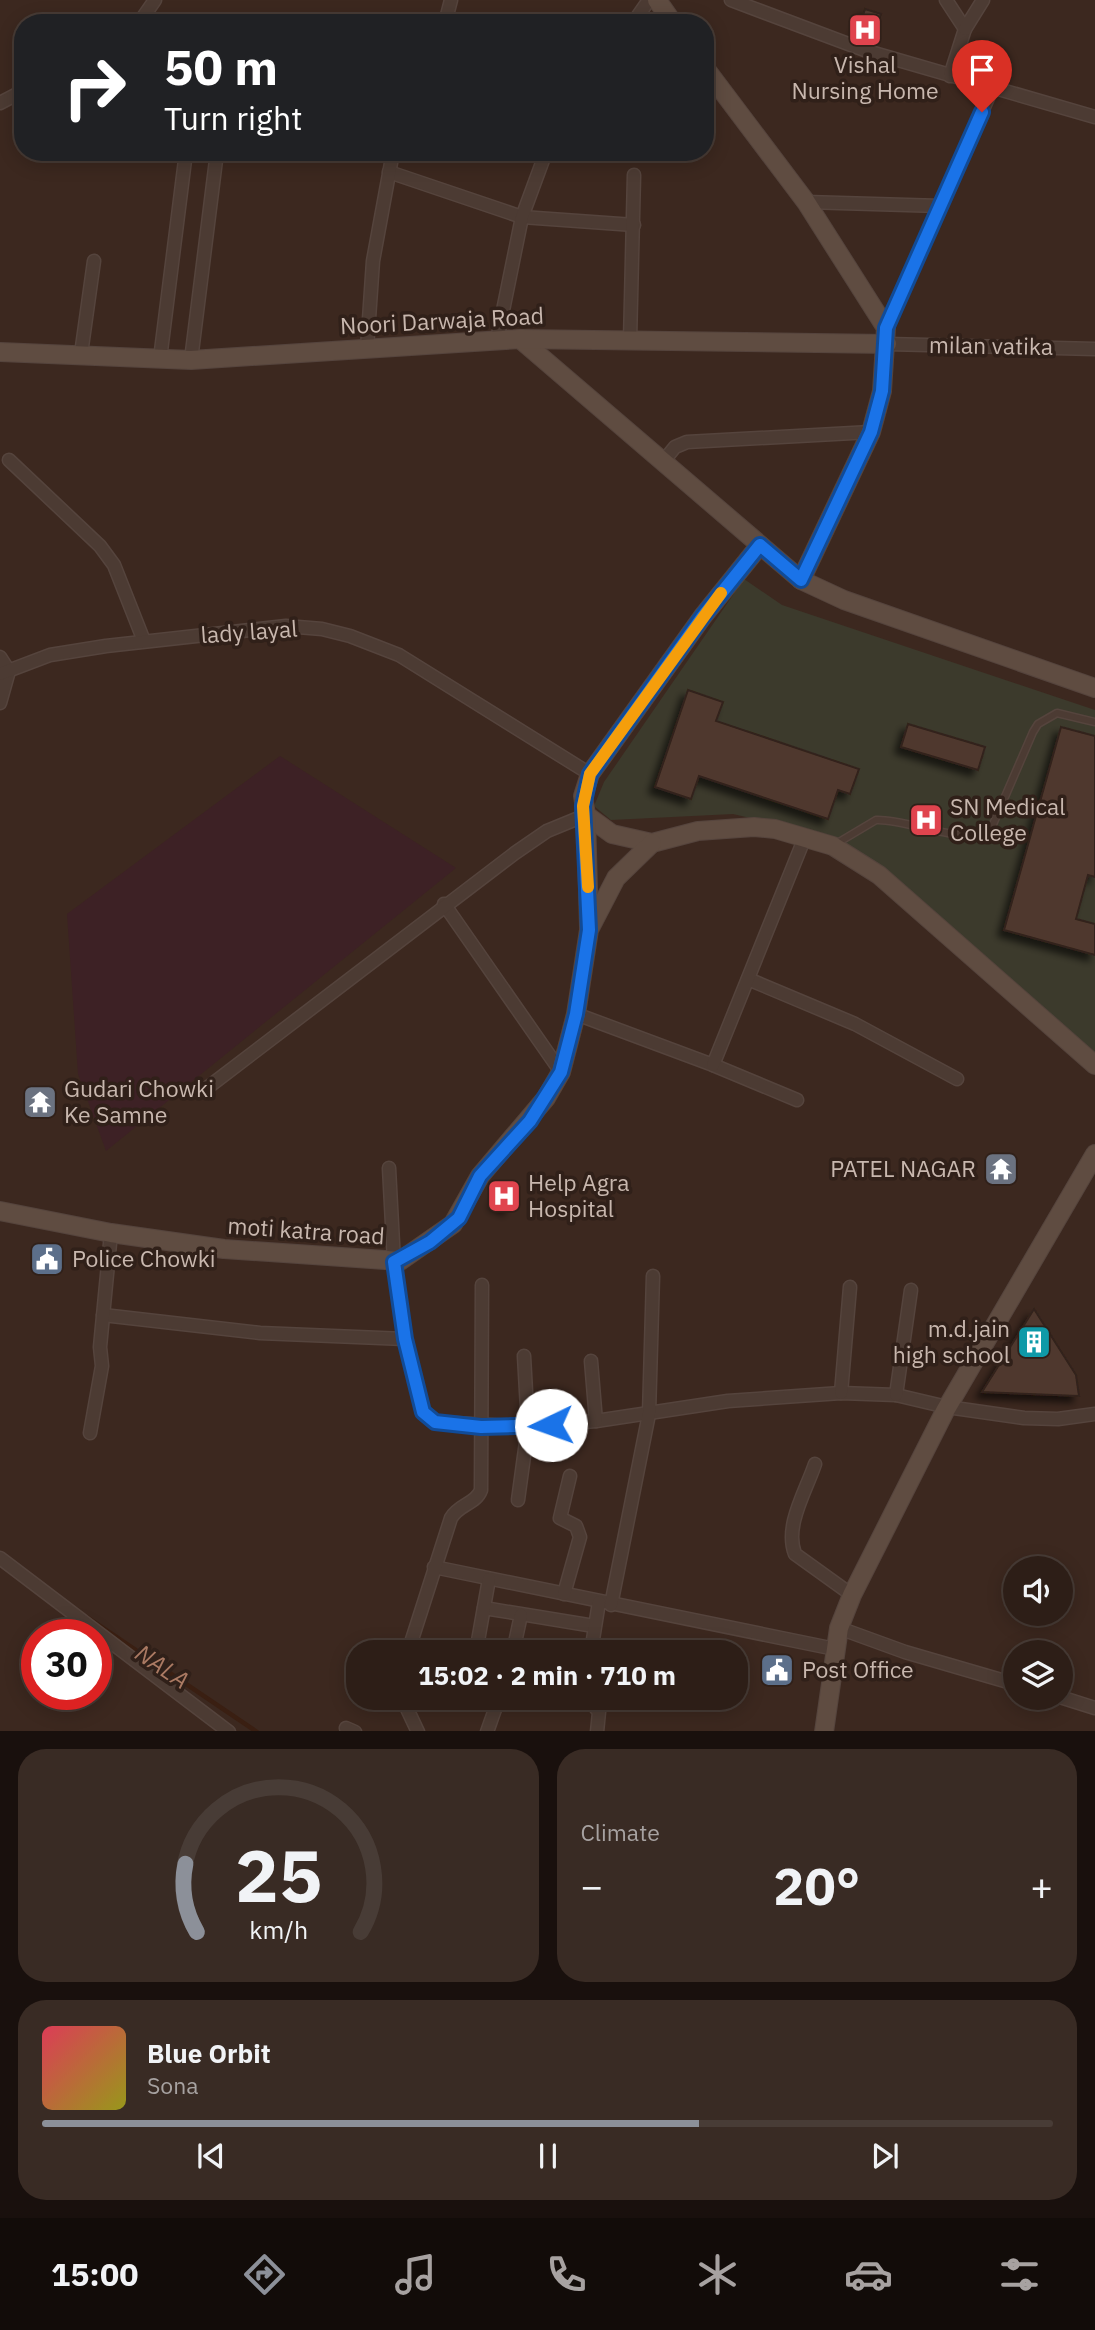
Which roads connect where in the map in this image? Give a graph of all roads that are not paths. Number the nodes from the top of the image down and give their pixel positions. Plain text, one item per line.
1 (731, 0) edge
2 (946, 0) edge
3 (983, 0) edge
4 (965, 29) junction
5 (950, 76) junction
6 (714, 80) edge
7 (992, 89) junction
8 (1095, 117) edge
9 (185, 161) edge
10 (216, 161) edge
11 (392, 161) edge
12 (543, 161) edge
13 (389, 172) junction
14 (634, 175) dead end
15 (806, 202) junction
16 (941, 206) junction
17 (522, 217) junction
18 (634, 225) junction
19 (94, 261) dead end
20 (887, 336) junction
21 (520, 339) junction
22 (497, 340) junction
23 (630, 341) junction
24 (367, 348) junction
25 (1095, 349) edge
26 (0, 352) edge
27 (80, 354) junction
28 (160, 359) junction
29 (191, 360) junction
30 (871, 432) junction
31 (9, 460) dead end
32 (662, 463) junction
33 (760, 545) junction
34 (801, 580) junction
35 (145, 641) junction
36 (0, 657) edge
37 (4, 673) edge
38 (1095, 688) edge
39 (0, 703) edge
40 (1095, 722) edge
41 (590, 774) junction
42 (586, 815) junction
43 (806, 837) junction
44 (652, 843) junction
45 (833, 846) junction
46 (444, 904) junction
47 (589, 930) junction
48 (748, 979) junction
49 (576, 1014) junction
50 (713, 1065) junction
51 (1095, 1065) edge
52 (561, 1072) junction
53 (957, 1079) dead end
54 (207, 1088) dead end
55 (797, 1100) dead end
56 (1095, 1154) edge
57 (389, 1168) dead end
58 (0, 1211) edge
59 (111, 1233) junction
60 (394, 1262) junction
61 (653, 1276) dead end
62 (482, 1285) dead end
63 (850, 1287) dead end
64 (911, 1290) dead end
65 (103, 1315) junction
66 (405, 1339) junction
67 (524, 1356) dead end
68 (592, 1361) dead end
69 (841, 1393) junction
70 (896, 1395) junction
71 (947, 1407) junction
72 (649, 1414) junction
73 (1095, 1414) edge
74 (597, 1421) junction
75 (481, 1427) junction
76 (528, 1427) junction
77 (90, 1433) dead end
78 (816, 1464) dead end
79 (570, 1476) dead end
80 (518, 1500) dead end
81 (0, 1558) edge
82 (434, 1567) junction
83 (489, 1579) junction
84 (564, 1594) junction
85 (852, 1595) junction
86 (605, 1603) junction
87 (484, 1608) junction
88 (522, 1615) junction
89 (594, 1626) junction
90 (839, 1628) junction
91 (412, 1640) edge
92 (478, 1640) edge
93 (516, 1640) edge
94 (592, 1640) edge
95 (835, 1649) junction
96 (1003, 1681) edge
97 (1073, 1702) edge
98 (1095, 1708) edge
99 (408, 1710) edge
100 (495, 1710) edge
101 (598, 1710) edge
102 (229, 1731) edge
103 (418, 1731) edge
104 (487, 1731) edge
105 (597, 1731) edge
106 (824, 1731) edge

1 - 5 street
2 - 4 street
3 - 4 street
4 - 5 street
5 - 7 street
6 - 15 street
7 - 8 street
7 - 16 street
9 - 28 street
10 - 29 street
11 - 13 street
12 - 17 street
13 - 17 street
13 - 24 street
14 - 18 street
15 - 16 street
15 - 20 street
16 - 20 street
17 - 18 street
17 - 22 street
18 - 23 street
19 - 27 street
20 - 23 street, Noori Darwaja Road
20 - 25 street, milan vatika
20 - 30 street
21 - 22 street, Noori Darwaja Road
21 - 23 street, Noori Darwaja Road
21 - 32 street
22 - 24 street, Noori Darwaja Road
24 - 29 street, Noori Darwaja Road
26 - 27 street, Noori Darwaja Road
27 - 28 street, Noori Darwaja Road
28 - 29 street, Noori Darwaja Road
30 - 32 street
30 - 34 street
31 - 35 street
32 - 33 street
33 - 34 street
33 - 41 street
34 - 38 street
35 - 37 street, lady layal
35 - 41 street, lady layal
36 - 37 street
37 - 39 street
40 - 45 lane
41 - 42 street
42 - 44 street
42 - 46 street
42 - 47 street
43 - 44 street
43 - 45 street
43 - 48 street
44 - 47 street, moti katra road
45 - 51 street
46 - 52 street
46 - 54 street
47 - 49 street, moti katra road
48 - 50 street
48 - 53 street
49 - 50 street
49 - 52 street, moti katra road
50 - 55 street
52 - 60 street, moti katra road
56 - 71 street
57 - 60 street
58 - 59 street, moti katra road
59 - 60 street, moti katra road
59 - 65 street
60 - 66 street
61 - 72 street
62 - 75 street
63 - 69 street
64 - 70 street
65 - 66 street
65 - 77 street
66 - 75 street
67 - 76 street
68 - 74 street
69 - 70 street
69 - 72 street
70 - 71 street
71 - 73 street
71 - 85 street
72 - 74 street
72 - 86 street
74 - 76 street
75 - 76 street
75 - 82 street
76 - 80 street
78 - 85 street
79 - 84 street
81 - 102 street
82 - 83 street
82 - 91 street
83 - 84 street
83 - 87 street
84 - 86 street
85 - 90 street
86 - 89 street
86 - 95 street
87 - 88 street
87 - 92 street
88 - 89 street
88 - 93 street
89 - 94 street
90 - 95 street
90 - 96 street
95 - 106 street
97 - 98 street
99 - 103 street
100 - 104 street
101 - 105 street

